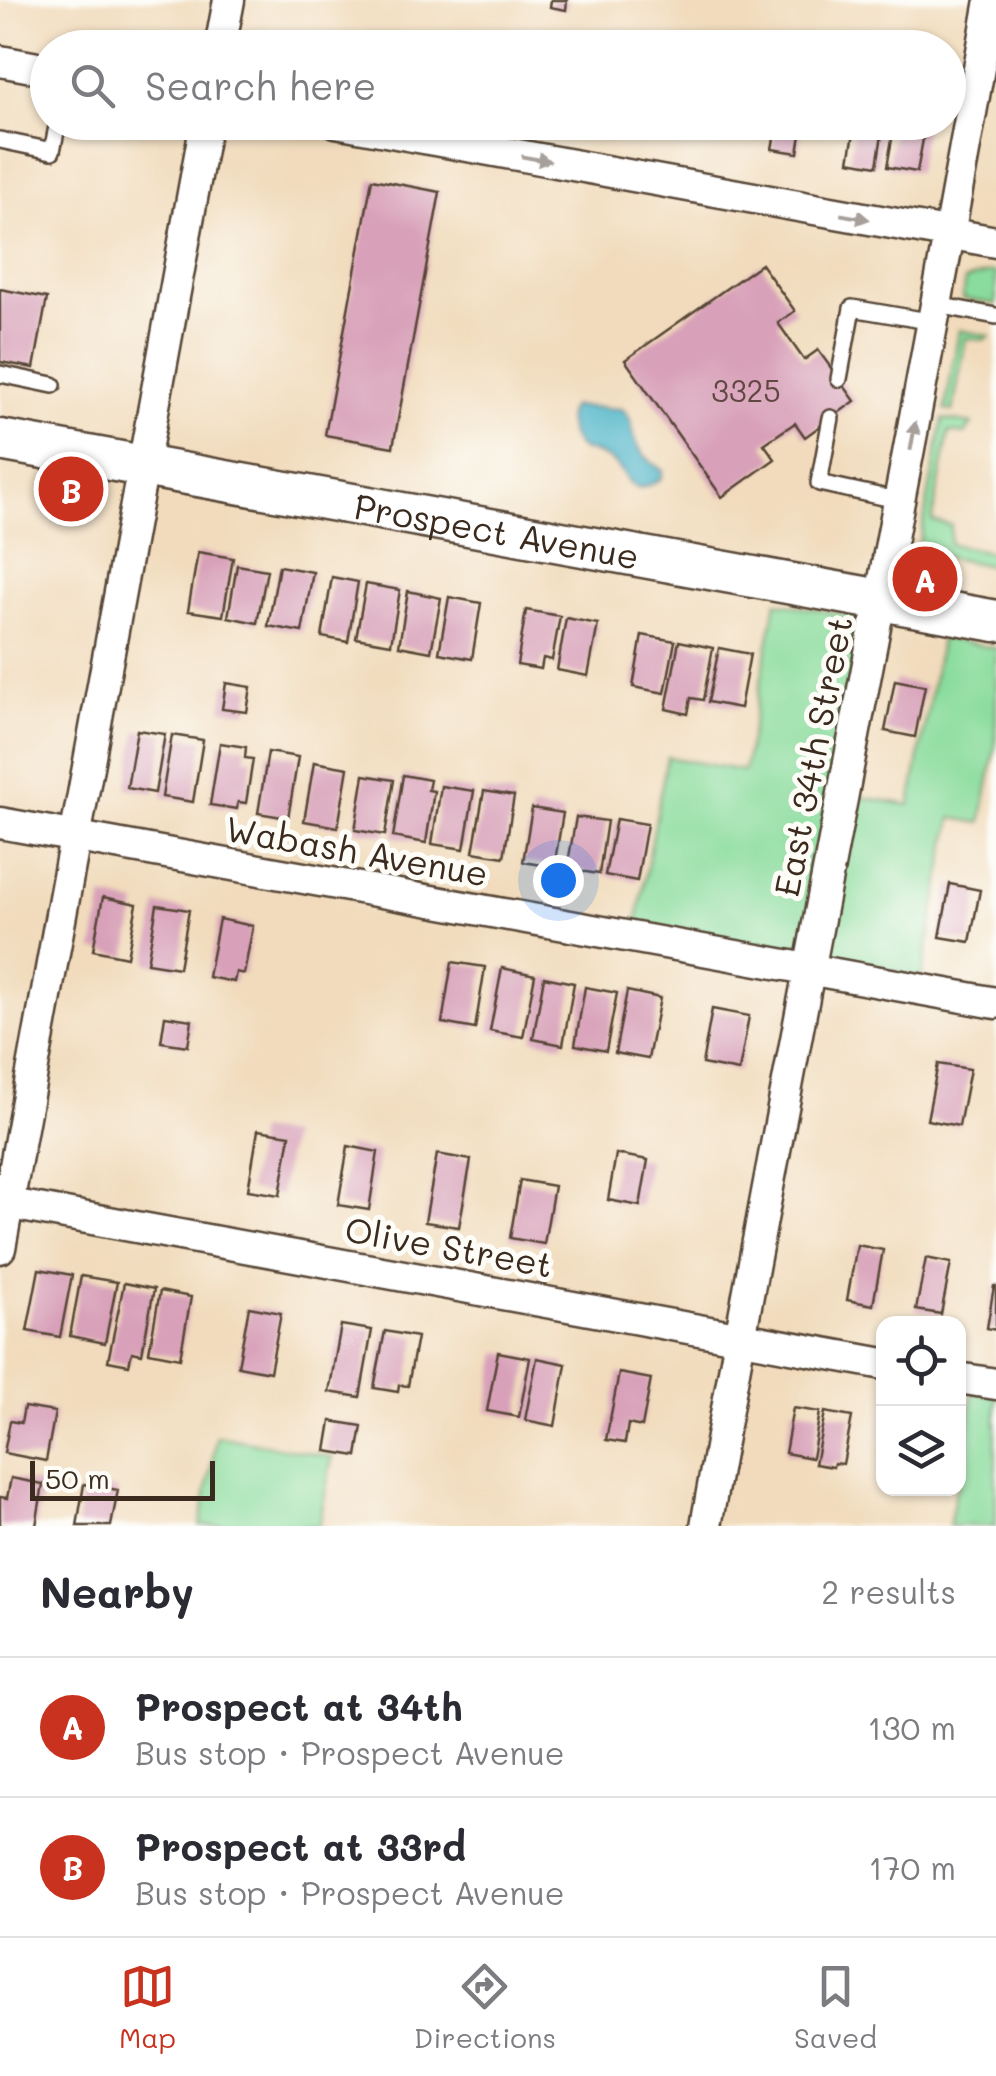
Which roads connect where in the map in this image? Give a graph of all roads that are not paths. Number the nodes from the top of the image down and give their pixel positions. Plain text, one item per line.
1 (229, 0) edge
2 (992, 0) edge
3 (223, 30) edge
4 (0, 61) edge
5 (30, 67) edge
6 (0, 140) edge
7 (54, 140) edge
8 (203, 140) edge
9 (434, 140) edge
10 (950, 235) junction
11 (996, 242) edge
12 (935, 314) junction
13 (996, 316) edge
14 (0, 374) edge
15 (838, 378) dead end
16 (53, 385) dead end
17 (831, 418) dead end
18 (0, 440) edge
19 (142, 466) junction
20 (900, 501) junction
21 (880, 600) junction
22 (996, 621) edge
23 (0, 823) edge
24 (76, 837) junction
25 (809, 969) junction
26 (996, 1002) edge
27 (4, 1203) edge
28 (0, 1248) edge
29 (740, 1338) junction
30 (876, 1363) edge
31 (966, 1379) edge
32 (996, 1384) edge
33 (706, 1526) edge

1 - 3 street
2 - 10 street, East 34th Street
4 - 5 street
6 - 7 lane
8 - 19 street
9 -> 10 street
10 - 11 street
10 - 12 street, East 34th Street
12 - 13 lane
12 - 15 lane
20 -> 12 street, East 34th Street
14 - 16 lane
17 - 20 lane
18 - 19 main road, Prospect Avenue
19 - 21 main road, Prospect Avenue
19 - 24 street
20 - 21 street, East 34th Street
21 - 22 main road, Prospect Avenue
21 - 25 street, East 34th Street
23 - 24 street, Wabash Avenue
24 - 25 street, Wabash Avenue
24 - 27 street
25 - 26 street, Wabash Avenue
25 - 29 street, East 34th Street
27 - 28 street
27 - 29 street, Olive Street
29 - 30 street, Olive Street
29 - 33 street, East 34th Street
31 - 32 street

